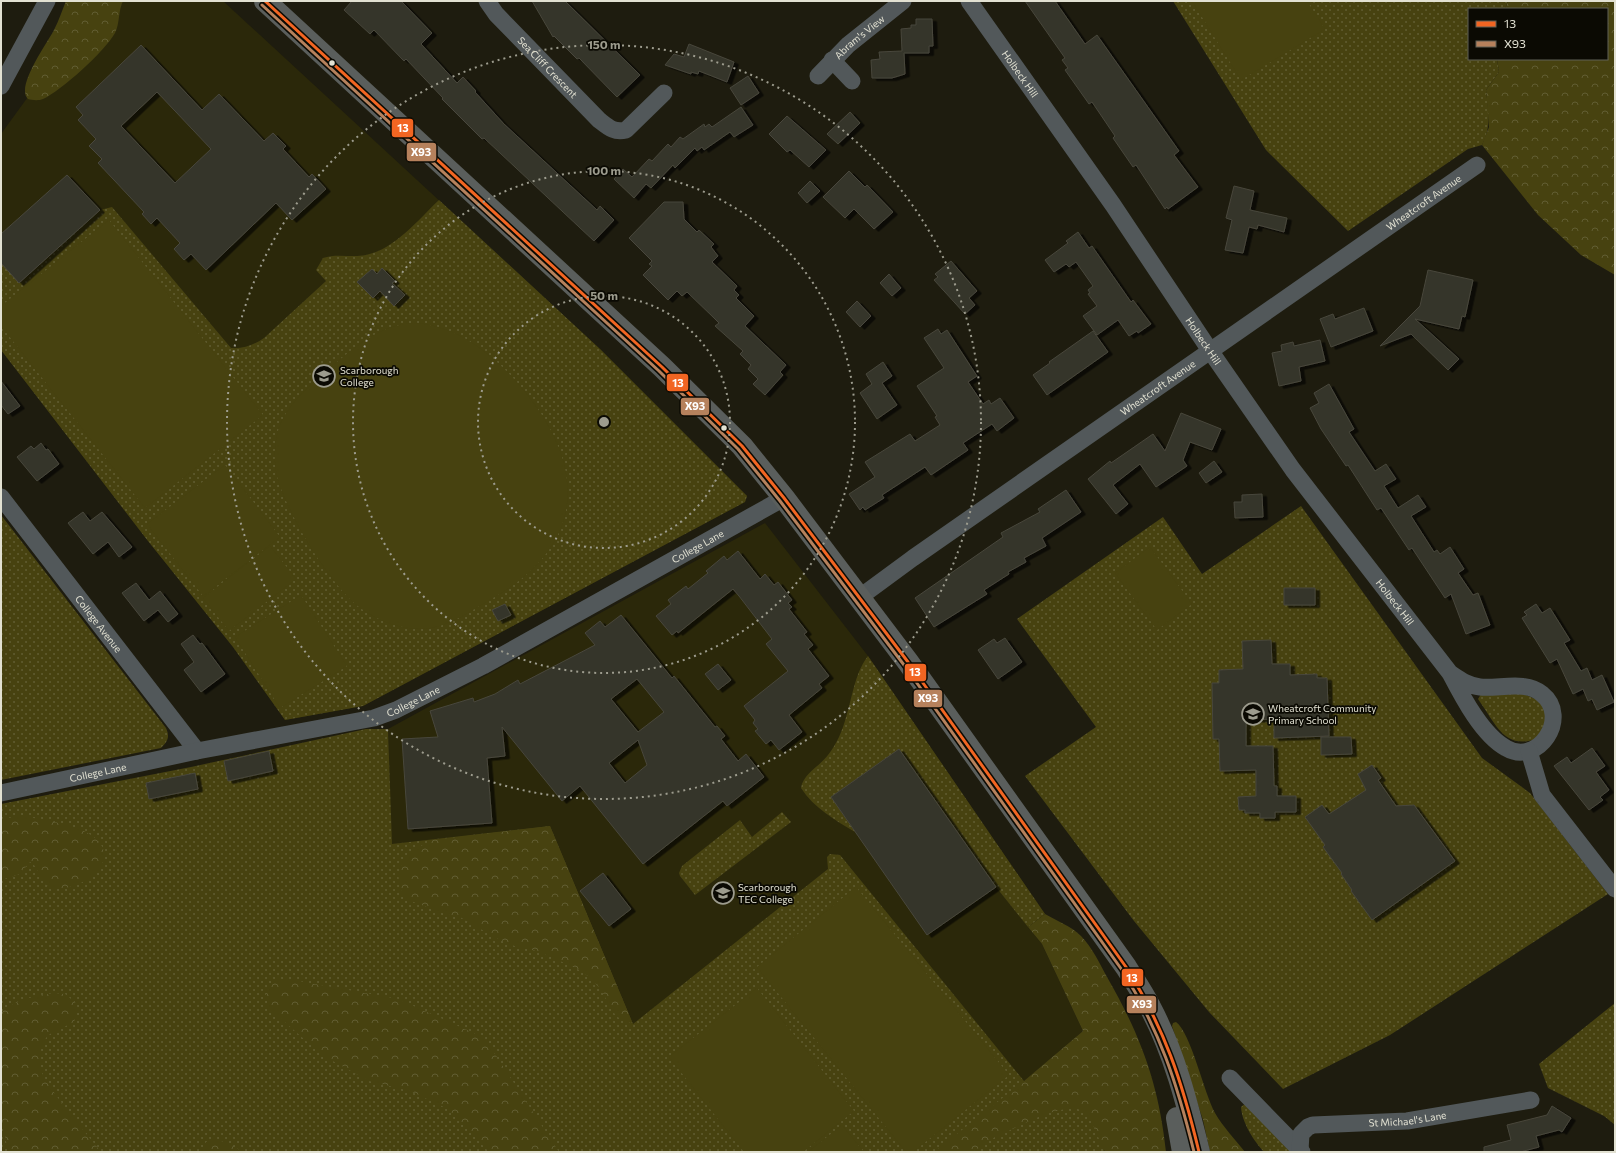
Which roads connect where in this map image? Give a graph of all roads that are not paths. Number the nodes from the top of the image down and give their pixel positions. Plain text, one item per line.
1 (47, 1) edge
2 (265, 1) edge
3 (487, 1) edge
4 (903, 1) edge
5 (969, 1) edge
6 (832, 60) junction
7 (818, 76) dead end
8 (852, 81) dead end
9 (1, 86) edge
10 (664, 93) dead end
11 (1477, 165) dead end
12 (1211, 352) junction
13 (1, 497) edge
14 (784, 498) junction
15 (860, 597) junction
16 (1450, 673) junction
17 (197, 751) junction
18 (1529, 751) junction
19 (1, 793) edge
20 (1002, 795) junction
21 (1613, 881) edge
22 (1230, 1078) dead end
23 (1531, 1100) dead end
24 (1301, 1151) edge
25 (1183, 1152) edge
26 (1199, 1152) edge

1 - 9 street
2 - 14 highway
3 - 10 street, Sea Cliff Crescent
4 - 6 street, Abram's View
5 - 12 street, Holbeck Hill
6 - 7 street, Abram's View
6 - 8 street
11 - 12 street, Wheatcroft Avenue
12 - 15 street, Wheatcroft Avenue
12 - 16 street, Holbeck Hill
13 - 17 street, College Avenue
14 - 15 highway
14 - 17 street, College Lane
15 - 20 highway
16 - 18 street, Holbeck Hill
16 - 18 street, Holbeck Hill
17 - 19 street, College Lane
18 - 21 street
20 - 25 highway
20 - 26 highway
22 - 24 street
23 - 24 street, St Michael's Lane

